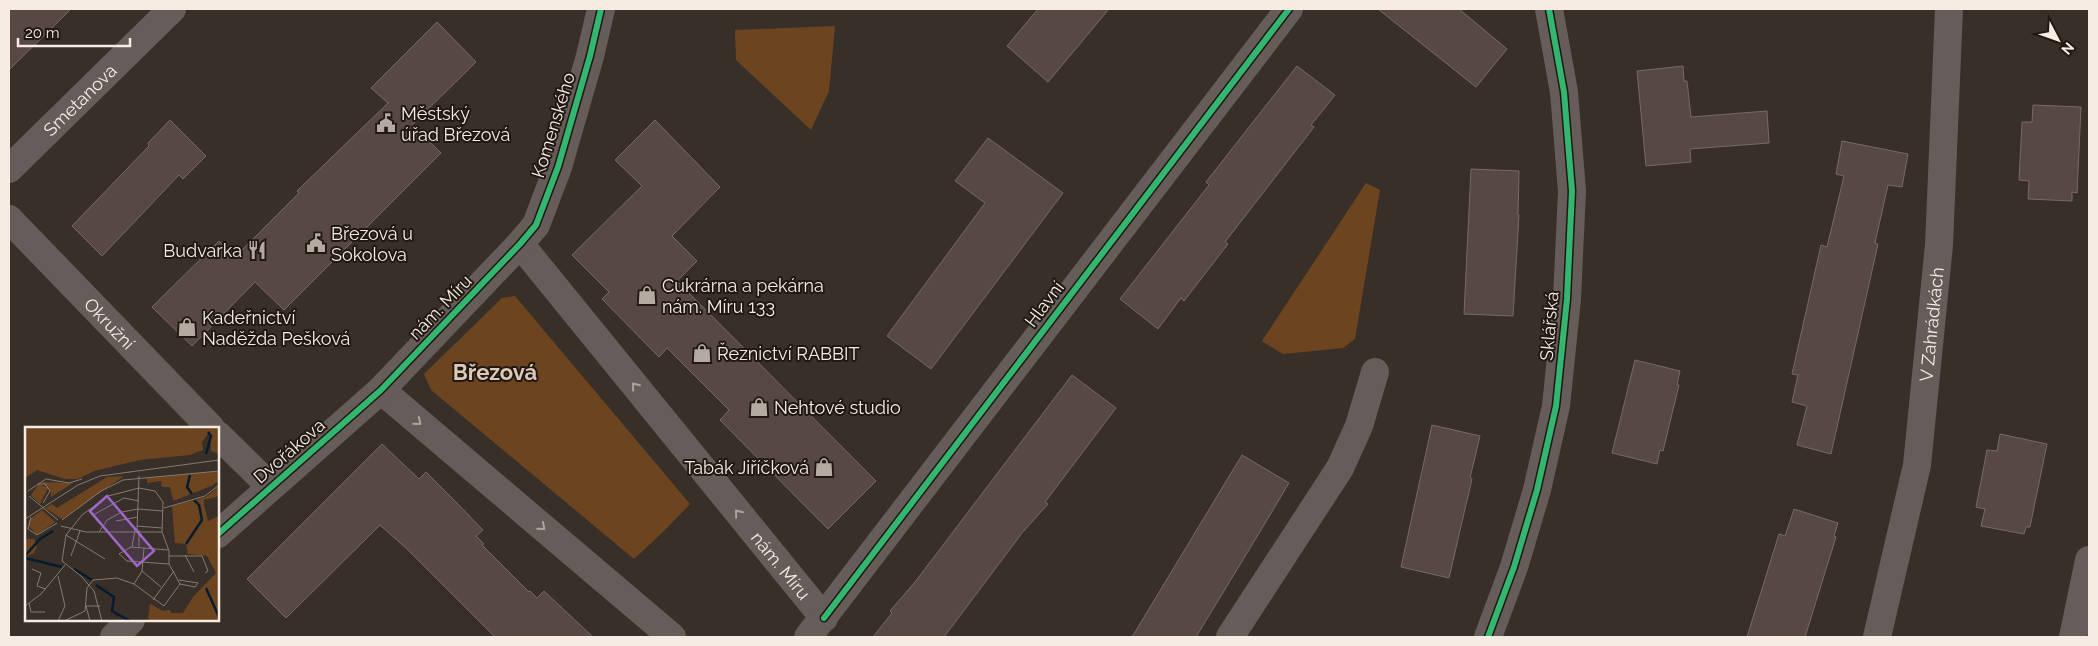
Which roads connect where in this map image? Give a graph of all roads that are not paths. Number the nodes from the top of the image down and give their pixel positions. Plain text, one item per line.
1 (172, 9) edge
2 (601, 9) edge
3 (1289, 9) edge
4 (1549, 9) edge
5 (1950, 9) edge
6 (9, 170) edge
7 (9, 219) edge
8 (520, 244) junction
9 (1375, 372) dead end
10 (381, 390) junction
11 (210, 427) edge
12 (219, 436) edge
13 (270, 487) junction
14 (219, 533) edge
15 (2089, 560) edge
16 (130, 621) edge
17 (816, 628) edge
18 (114, 637) edge
19 (672, 637) edge
20 (1230, 637) edge
21 (1488, 637) edge
22 (1877, 637) edge
23 (2073, 637) edge

1 - 6 street, Smetanova
2 - 8 street, Komenského
3 - 17 street, Hlavní
4 - 21 street, Sklářská
5 - 22 street, V Zahrádkách
7 - 11 street, Okružní
8 - 10 street, nám. Míru
17 -> 8 street, nám. Míru
9 - 20 street
10 - 13 street, Dvořákova
10 -> 19 street
12 - 13 street
13 - 14 street, Dvořákova
15 - 23 street
16 - 18 street

